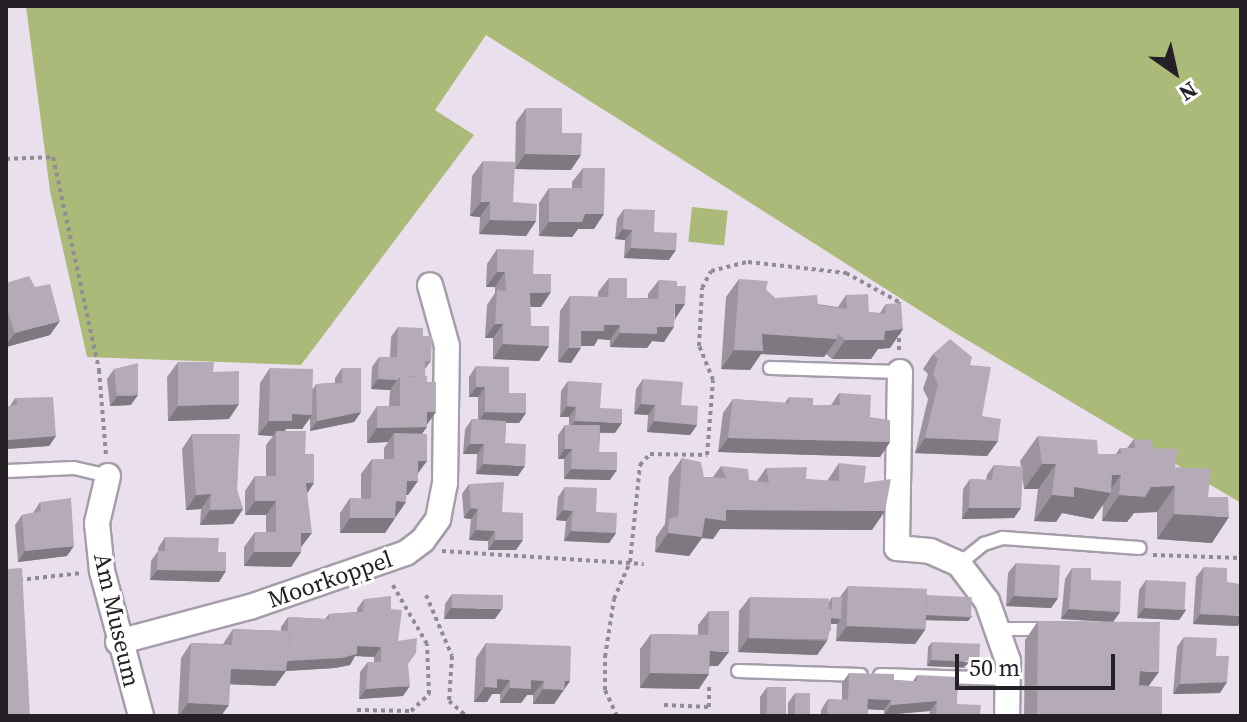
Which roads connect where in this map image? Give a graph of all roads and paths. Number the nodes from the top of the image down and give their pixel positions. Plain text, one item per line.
1 (6, 159) edge
2 (430, 285) dead end
3 (770, 368) dead end
4 (900, 372) junction
5 (7, 471) edge
6 (108, 476) junction
7 (423, 540) junction
8 (1140, 548) joint
9 (1241, 558) edge
10 (382, 562) junction
11 (630, 562) junction
12 (644, 564) dead end
13 (959, 564) junction
14 (102, 571) junction
15 (15, 595) edge
16 (426, 595) dead end
17 (1000, 629) junction
18 (1063, 629) edge
19 (118, 642) junction
20 (738, 671) dead end
21 (1008, 679) junction
22 (709, 684) edge
23 (664, 705) dead end
24 (694, 707) junction
25 (357, 710) dead end
26 (141, 716) edge
27 (466, 716) edge
28 (617, 716) edge
29 (693, 716) edge
30 (1007, 716) edge

1 - 6 path
2 - 7 street, Moorkoppel
3 - 4 lane
4 - 11 path
4 - 13 street
5 - 6 lane
6 - 14 street, Am Museum
7 - 10 street, Moorkoppel
7 - 11 path
8 - 9 path
8 - 13 lane
10 - 19 street, Moorkoppel
10 - 25 path
11 - 12 path
11 - 28 path
13 - 17 street
14 - 15 path
14 - 19 street, Am Museum
16 - 27 path
17 - 18 lane
17 - 21 street
19 - 26 street, Am Museum
20 - 21 lane
21 - 30 street
22 - 24 path
23 - 24 path
24 - 29 path

